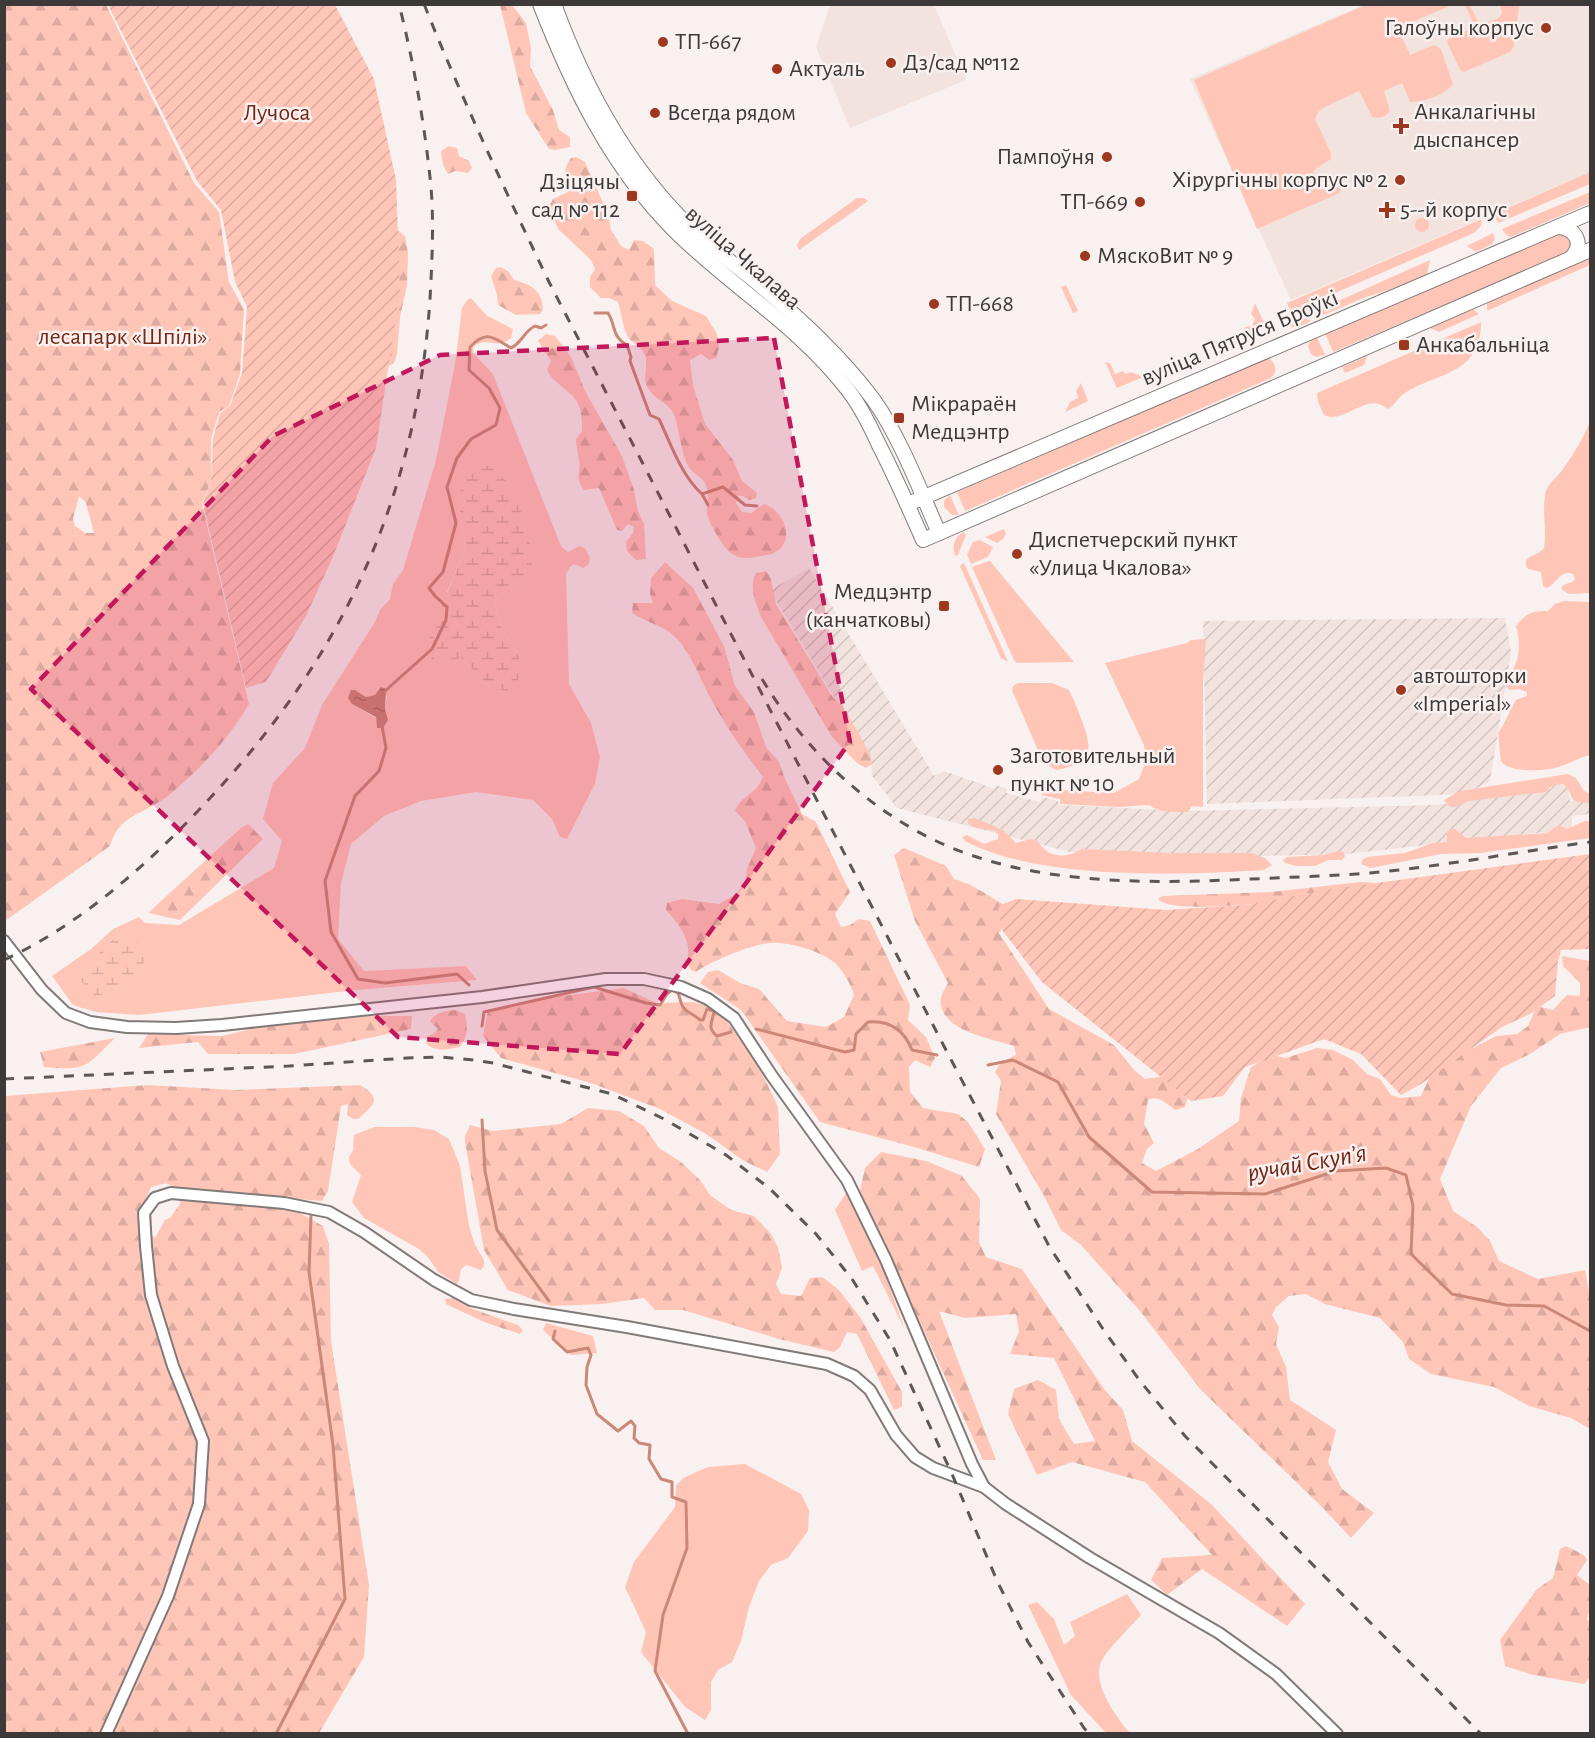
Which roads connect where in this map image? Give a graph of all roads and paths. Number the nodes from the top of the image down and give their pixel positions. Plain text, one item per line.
1 (540, 4) edge
2 (554, 4) edge
3 (1590, 214) edge
4 (1559, 227) junction
5 (1590, 243) edge
6 (1590, 250) edge
7 (1571, 258) junction
8 (923, 498) junction
9 (908, 504) junction
10 (939, 534) junction
11 (4, 941) edge
12 (984, 1486) junction
13 (106, 1734) edge
14 (1337, 1734) edge

1 - 9 main road, вуліца Чкалава
2 - 8 main road, вуліца Чкалава
3 - 4 main road, вуліца Пятруся Броўкі
3 - 5 main road
4 - 7 main road
4 - 8 main road, вуліца Пятруся Броўкі
6 - 7 main road
7 - 10 main road
8 - 9 main road, вуліца Пятруся Броўкі
8 - 10 main road, вуліца Чкалава
9 - 10 main road, вуліца Чкалава
11 - 12 street
12 - 13 street
12 - 14 street

